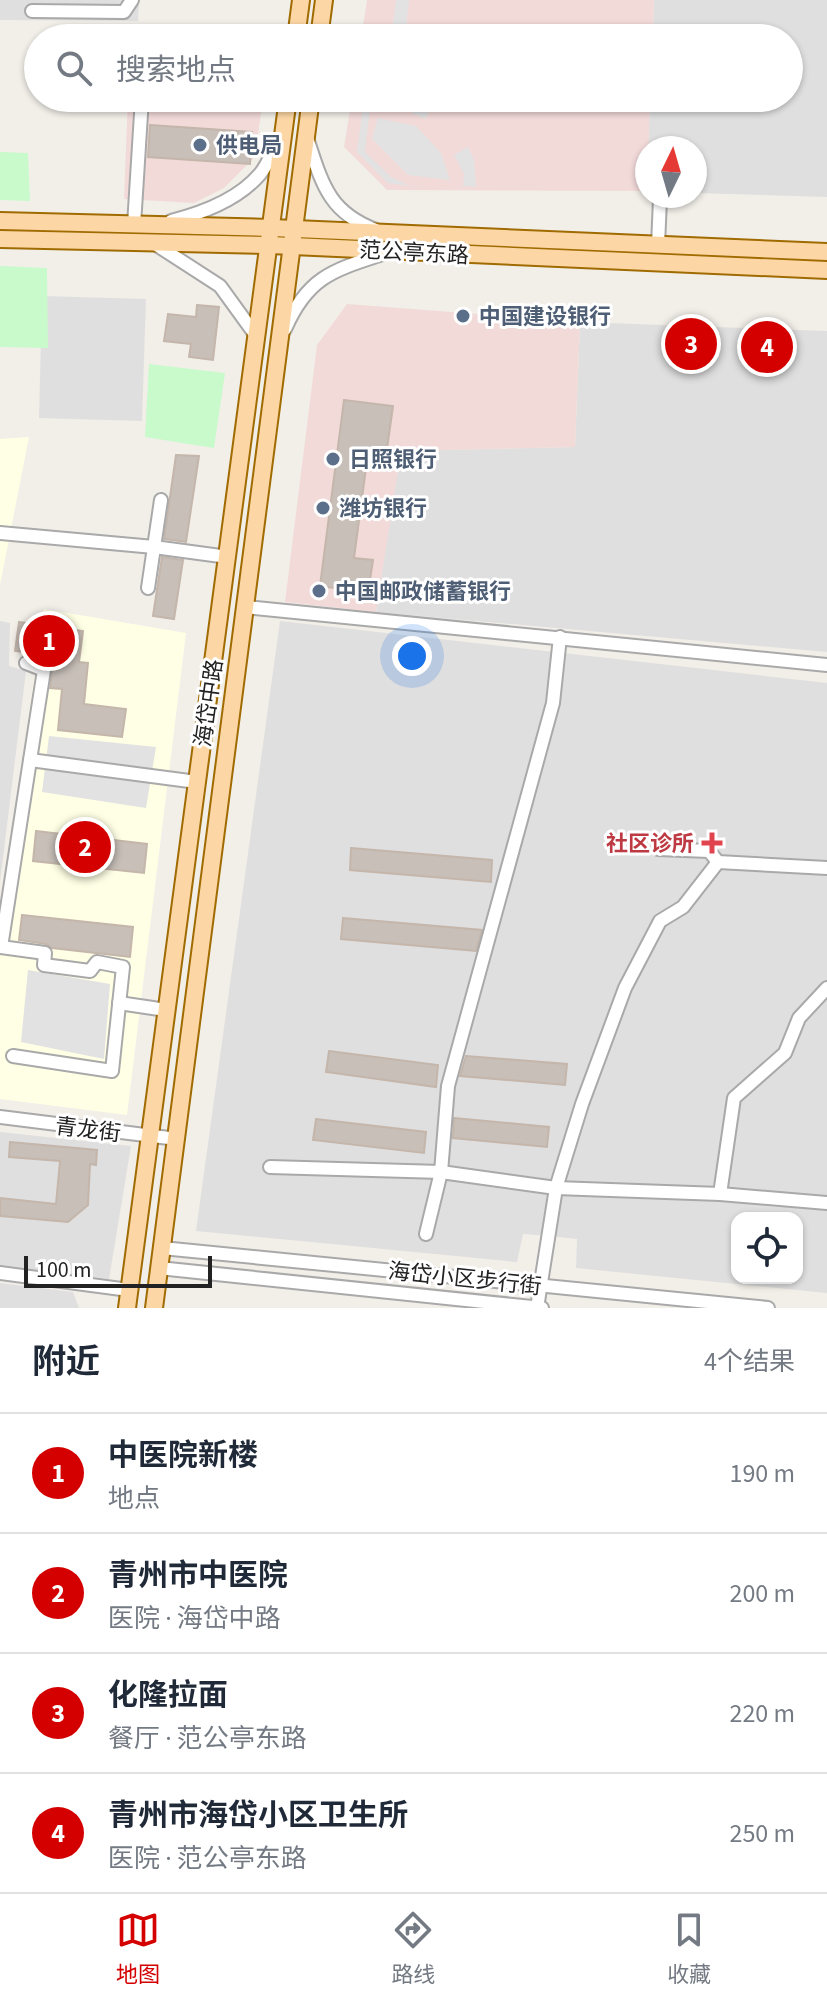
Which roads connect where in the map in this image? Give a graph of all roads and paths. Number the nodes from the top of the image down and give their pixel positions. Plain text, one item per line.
1 (132, 0) edge
2 (301, 0) edge
3 (324, 0) edge
4 (32, 11) dead end
5 (298, 24) edge
6 (321, 24) edge
7 (141, 112) edge
8 (286, 112) edge
9 (309, 112) edge
10 (284, 130) junction
11 (306, 134) junction
12 (660, 208) edge
13 (0, 221) edge
14 (134, 225) junction
15 (153, 234) junction
16 (387, 234) junction
17 (271, 237) junction
18 (293, 238) junction
19 (0, 239) edge
20 (658, 245) junction
21 (390, 251) junction
22 (827, 252) edge
23 (827, 270) edge
24 (257, 337) junction
25 (280, 339) junction
26 (161, 500) dead end
27 (0, 533) edge
28 (154, 547) junction
29 (228, 557) junction
30 (148, 588) dead end
31 (245, 607) junction
32 (560, 637) junction
33 (26, 663) dead end
34 (827, 665) edge
35 (30, 760) junction
36 (197, 782) junction
37 (658, 849) dead end
38 (718, 862) junction
39 (827, 868) edge
40 (827, 988) edge
41 (119, 1003) junction
42 (166, 1010) junction
43 (13, 1056) dead end
44 (0, 1117) edge
45 (150, 1136) junction
46 (177, 1139) junction
47 (270, 1167) dead end
48 (441, 1172) junction
49 (556, 1188) junction
50 (720, 1194) junction
51 (827, 1203) edge
52 (426, 1234) dead end
53 (162, 1248) junction
54 (159, 1268) junction
55 (0, 1273) edge
56 (542, 1286) junction
57 (129, 1290) junction
58 (127, 1308) edge
59 (154, 1308) edge
60 (537, 1308) edge
61 (544, 1308) edge
62 (768, 1308) edge

1 - 4 street
2 - 5 main road
3 - 6 main road
7 - 14 street
8 - 10 main road, 海岱中路
9 - 11 main road, 海岱中路
10 - 15 street
10 - 17 main road, 海岱中路
11 - 16 street
11 - 18 main road, 海岱中路
12 - 20 street
13 - 14 main road, 范公亭东路
14 - 15 main road, 范公亭东路
15 - 17 main road, 范公亭东路
15 - 19 main road, 范公亭东路
15 - 24 street
16 - 18 main road, 范公亭东路
16 - 20 main road, 范公亭东路
17 - 18 main road, 范公亭东路
17 - 24 main road, 海岱中路
18 - 21 main road, 范公亭东路
18 - 25 main road, 海岱中路
20 - 22 main road, 范公亭东路
21 - 23 main road, 范公亭东路
21 - 25 street
24 - 29 main road, 海岱中路
25 - 31 main road, 海岱中路
26 - 28 street
27 - 28 street
28 - 29 street
28 - 30 street
29 - 36 main road, 海岱中路
31 - 32 street
31 - 46 main road, 海岱中路
32 - 34 street
32 - 48 street
33 - 35 street
35 - 36 street
35 - 41 street
36 - 42 main road, 海岱中路
37 - 38 street
38 - 39 street
38 - 49 street
40 - 50 street
41 - 42 street
41 - 43 street
42 - 45 main road, 海岱中路
44 - 45 street, 青龙街
45 - 46 street, 青龙街
45 - 57 main road, 海岱中路
46 - 53 main road, 海岱中路
47 - 48 street
48 - 49 street
48 - 52 street
49 - 50 street
49 - 56 street
50 - 51 street
53 - 54 main road, 海岱中路
53 - 56 street, 海岱小区步行街
54 - 59 main road, 海岱中路
54 - 60 street, 海岱小区步行街
55 - 57 street
56 - 60 street
56 - 62 street, 海岱小区步行街
57 - 58 main road, 海岱中路
60 - 61 street, 海岱小区步行街

